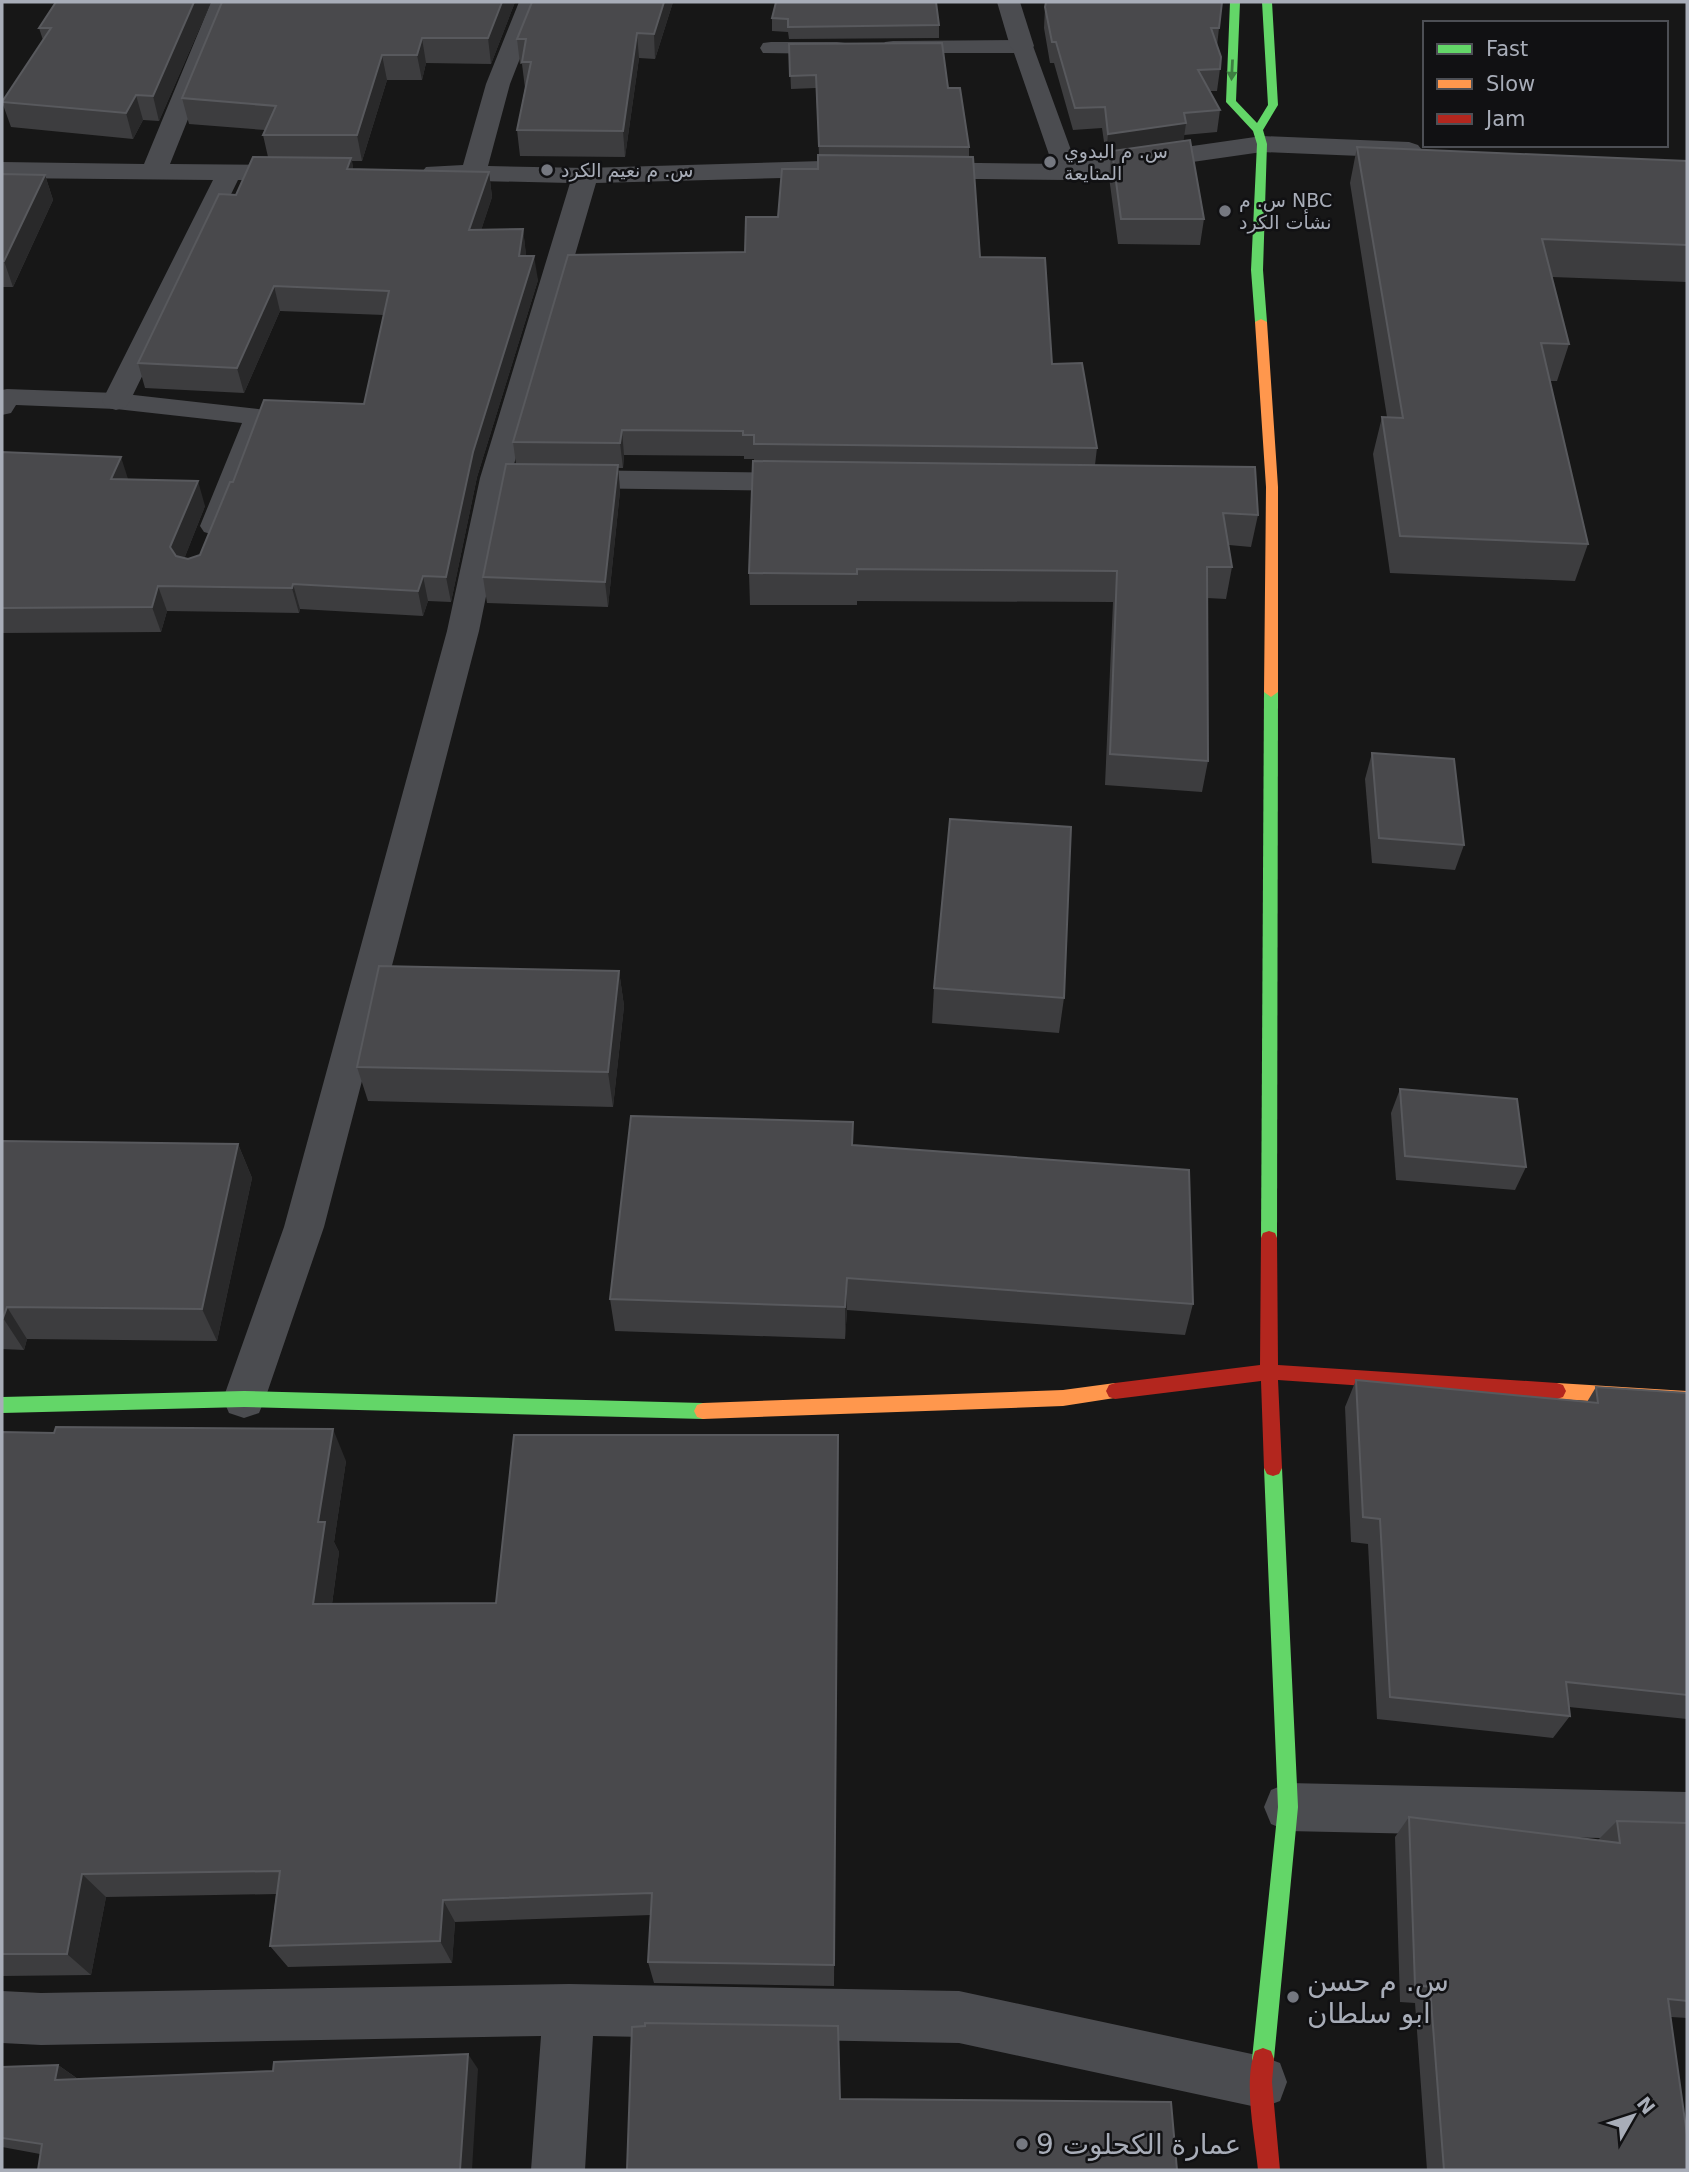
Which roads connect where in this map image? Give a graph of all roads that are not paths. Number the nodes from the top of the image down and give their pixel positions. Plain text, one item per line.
1 (223, 2) edge
2 (530, 2) edge
3 (1008, 2) edge
4 (1235, 2) edge
5 (1266, 2) edge
6 (1022, 46) junction
7 (771, 48) dead end
8 (1260, 137) junction
9 (1426, 151) edge
10 (2, 170) edge
11 (154, 171) junction
12 (474, 172) junction
13 (1067, 172) junction
14 (229, 173) junction
15 (324, 173) edge
16 (406, 173) edge
17 (584, 176) junction
18 (116, 401) junction
19 (2, 407) edge
20 (519, 479) junction
21 (828, 482) edge
22 (204, 549) edge
23 (1269, 1372) junction
24 (244, 1399) junction
25 (1687, 1399) edge
26 (2, 1405) edge
27 (1288, 1807) junction
28 (1687, 1816) edge
29 (569, 2011) junction
30 (2, 2017) edge
31 (1261, 2082) junction
32 (558, 2170) edge
33 (1269, 2170) edge

1 - 11 street
2 - 12 street
3 - 6 street
4 -> 8 street
5 - 8 street
6 - 7 lane
6 - 13 lane
8 - 9 street
8 - 13 street
8 - 23 street
10 - 11 street
11 - 14 street
12 - 16 street
12 - 17 street
13 - 17 street
14 - 15 street
14 - 18 street
17 - 20 street
18 - 19 lane
18 - 22 lane
20 - 21 street
20 - 24 street
23 - 24 street
23 - 25 street
23 - 27 street
24 - 26 street
27 - 28 street
27 - 31 street
29 - 30 street
29 - 31 street
29 - 32 street
31 - 33 street

